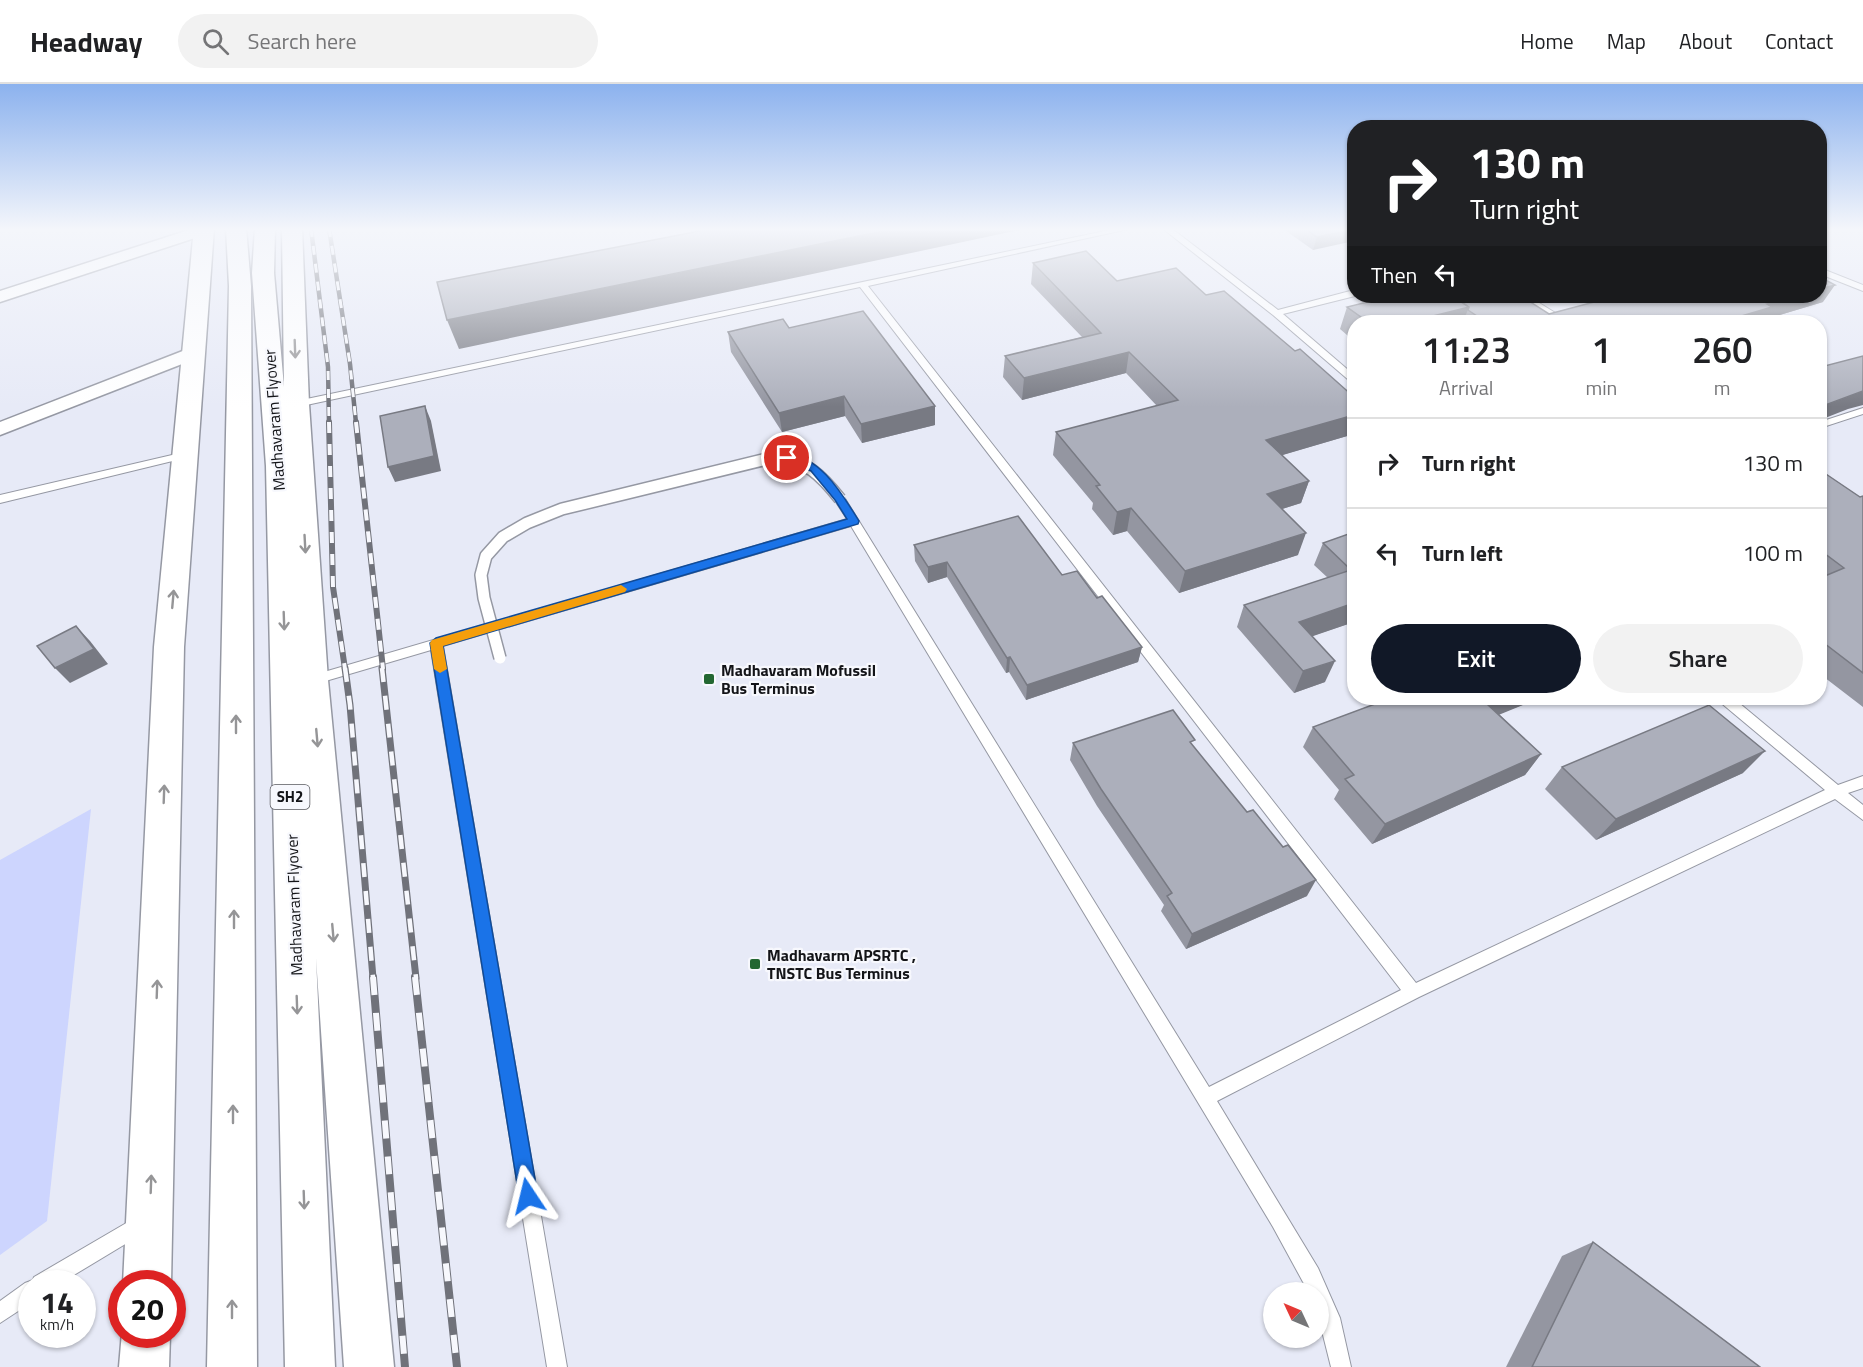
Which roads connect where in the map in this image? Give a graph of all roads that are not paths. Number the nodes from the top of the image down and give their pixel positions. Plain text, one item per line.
1 (28, 288) edge
2 (204, 288) edge
3 (240, 288) edge
4 (264, 288) edge
5 (294, 288) edge
6 (844, 288) edge
7 (865, 288) edge
8 (1243, 288) edge
9 (1347, 295) edge
10 (0, 297) edge
11 (1534, 303) edge
12 (1276, 313) junction
13 (1554, 315) edge
14 (193, 353) junction
15 (1347, 374) edge
16 (297, 404) junction
17 (1863, 411) edge
18 (1827, 423) edge
19 (0, 429) edge
20 (184, 455) junction
21 (0, 499) edge
22 (854, 521) junction
23 (436, 643) junction
24 (500, 657) dead end
25 (312, 680) junction
26 (1733, 705) edge
27 (1863, 782) edge
28 (1835, 792) junction
29 (1863, 814) edge
30 (1413, 992) junction
31 (1207, 1097) junction
32 (149, 1218) junction
33 (64, 1270) edge
34 (147, 1270) edge
35 (18, 1300) edge
36 (0, 1313) edge
37 (145, 1348) edge
38 (144, 1367) edge
39 (232, 1367) edge
40 (310, 1367) edge
41 (369, 1367) edge
42 (557, 1367) edge
43 (1341, 1367) edge

1 - 10 street
2 - 14 main road
39 -> 3 main road, Madhavaram Flyover
4 -> 40 main road, Madhavaram Flyover / SH2
5 -> 16 main road
6 - 16 lane
7 - 30 lane
8 - 12 lane
9 - 12 lane
11 - 13 lane
12 - 15 lane
14 - 19 street
14 - 20 main road
16 -> 25 main road
17 - 18 lane
20 - 21 lane
32 -> 20 main road
22 - 23 lane
22 - 24 lane, bridge
22 - 31 lane
23 - 25 lane
23 - 42 lane
25 -> 41 main road
26 - 28 lane
27 - 28 lane
28 - 29 lane
28 - 30 lane
30 - 31 lane
31 - 43 lane
32 - 33 lane
32 - 34 main road
35 - 36 lane
37 - 38 main road

